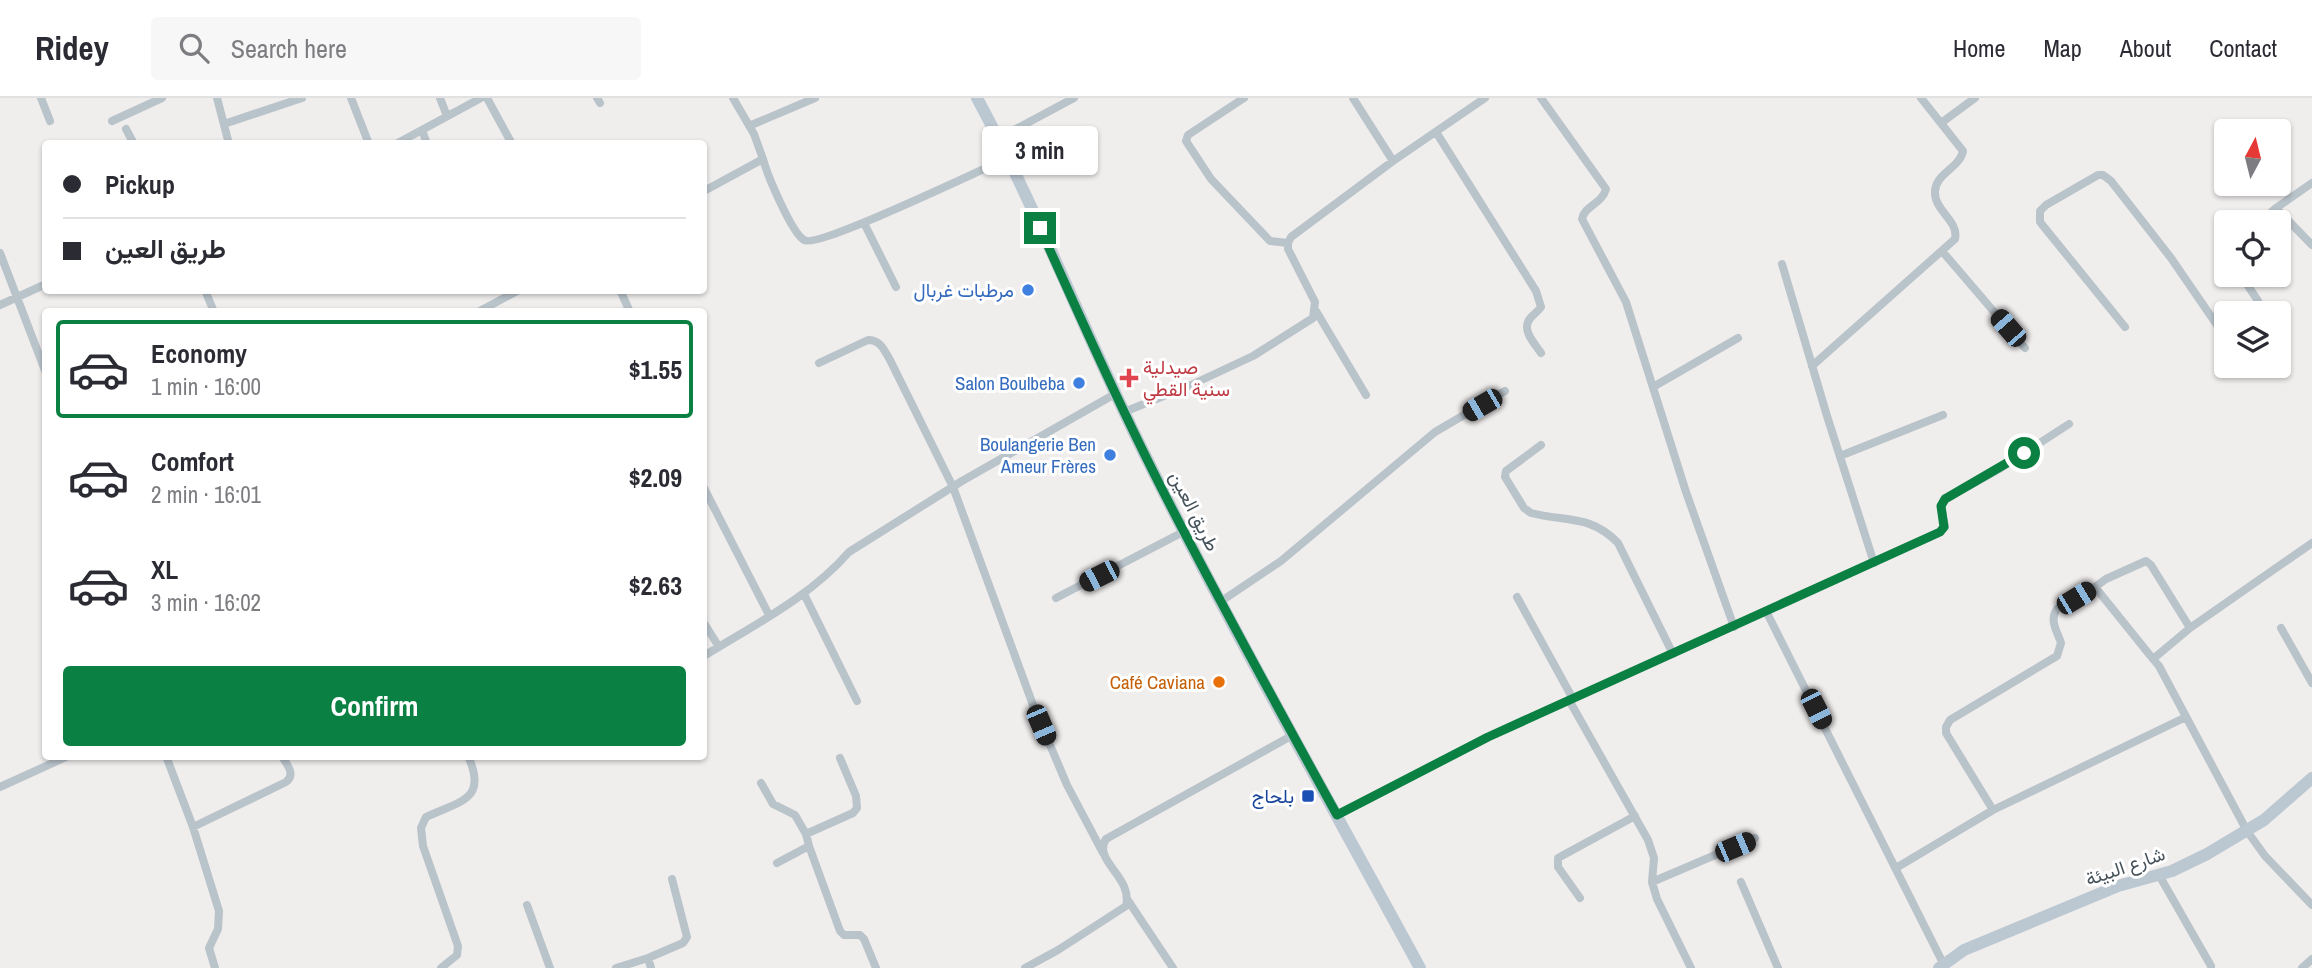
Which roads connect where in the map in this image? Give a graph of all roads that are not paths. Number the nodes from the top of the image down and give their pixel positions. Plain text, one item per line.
1 (41, 98) edge
2 (162, 98) edge
3 (217, 98) edge
4 (302, 98) edge
5 (351, 98) edge
6 (439, 98) edge
7 (481, 98) edge
8 (486, 98) edge
9 (733, 98) edge
10 (815, 98) edge
11 (977, 98) edge
12 (1074, 98) edge
13 (1244, 98) edge
14 (1353, 98) edge
15 (1485, 98) edge
16 (1541, 98) edge
17 (1921, 98) edge
18 (1975, 98) edge
19 (447, 116) junction
20 (50, 121) dead end
21 (112, 121) dead end
22 (1941, 123) junction
23 (224, 124) junction
24 (749, 126) junction
25 (126, 129) dead end
26 (422, 130) junction
27 (1436, 132) junction
28 (999, 138) junction
29 (132, 140) edge
30 (228, 140) edge
31 (367, 140) edge
32 (403, 140) edge
33 (426, 140) edge
34 (510, 140) edge
35 (1008, 158) junction
36 (763, 159) junction
37 (1393, 161) junction
38 (2312, 183) edge
39 (707, 189) edge
40 (2276, 208) junction
41 (2274, 210) edge
42 (864, 223) junction
43 (1288, 243) junction
44 (2312, 245) edge
45 (1942, 251) junction
46 (0, 253) edge
47 (1782, 264) dead end
48 (42, 286) edge
49 (896, 287) dead end
50 (512, 294) edge
51 (17, 297) junction
52 (0, 305) edge
53 (485, 308) edge
54 (1315, 311) junction
55 (2214, 322) edge
56 (2125, 327) dead end
57 (1738, 338) dead end
58 (2025, 348) dead end
59 (1541, 353) dead end
60 (42, 363) edge
61 (819, 363) dead end
62 (1812, 366) junction
63 (1653, 387) junction
64 (1505, 391) dead end
65 (1115, 394) junction
66 (1366, 395) dead end
67 (1124, 412) junction
68 (1943, 415) dead end
69 (2069, 424) dead end
70 (1541, 445) dead end
71 (1840, 456) junction
72 (953, 487) junction
73 (707, 494) edge
74 (1185, 531) junction
75 (2312, 543) edge
76 (1874, 563) junction
77 (2095, 587) junction
78 (804, 594) junction
79 (1517, 597) dead end
80 (1056, 598) dead end
81 (1220, 602) junction
82 (1766, 612) junction
83 (769, 615) junction
84 (1734, 627) junction
85 (707, 628) edge
86 (2190, 628) junction
87 (2281, 628) dead end
88 (719, 647) junction
89 (707, 654) edge
90 (1673, 654) junction
91 (2153, 659) junction
92 (2312, 683) edge
93 (1571, 699) junction
94 (857, 701) dead end
95 (2186, 717) junction
96 (1293, 735) junction
97 (840, 758) dead end
98 (59, 760) edge
99 (168, 760) edge
100 (284, 760) edge
101 (470, 760) edge
102 (2312, 778) edge
103 (761, 783) dead end
104 (0, 787) edge
105 (1993, 810) junction
106 (1337, 815) junction
107 (1635, 816) junction
108 (193, 827) junction
109 (2247, 831) junction
110 (806, 834) junction
111 (1755, 838) dead end
112 (809, 846) junction
113 (1103, 853) junction
114 (777, 863) dead end
115 (1896, 868) junction
116 (2159, 875) junction
117 (672, 879) dead end
118 (1652, 882) junction
119 (1741, 882) dead end
120 (1580, 898) dead end
121 (1127, 899) junction
122 (527, 905) dead end
123 (2312, 905) edge
124 (648, 958) junction
125 (2312, 959) edge
126 (1941, 966) edge
127 (2211, 966) dead end
128 (215, 968) edge
129 (440, 968) edge
130 (550, 968) edge
131 (616, 968) edge
132 (651, 968) edge
133 (876, 968) edge
134 (1025, 968) edge
135 (1173, 968) edge
136 (1420, 968) edge
137 (1691, 968) edge
138 (1778, 968) edge
139 (2302, 968) edge

1 - 20 street
2 - 21 street
3 - 23 street
4 - 23 street
5 - 31 street
6 - 19 street
7 - 19 street
8 - 34 street
9 - 24 street
10 - 24 street
11 - 28 main road, طريق العين
12 - 28 street
13 - 43 street
14 - 37 street
15 - 27 street
16 - 63 street
17 - 22 street
18 - 22 street
19 - 26 street
22 - 45 street
23 - 30 street
24 - 36 street
25 - 29 street
26 - 32 street
26 - 33 street
27 - 37 street
27 - 59 street
28 - 35 main road, طريق العين
35 - 42 street
35 - 65 main road, طريق العين
36 - 39 street
36 - 42 street
37 - 43 street
38 - 40 street
40 - 41 street
40 - 44 street
42 - 49 street
43 - 54 street
45 - 58 street
45 - 62 street
46 - 51 street
47 - 62 street
48 - 51 street
50 - 53 street
51 - 52 street
51 - 60 street
54 - 66 street
54 - 67 street
55 - 56 street
57 - 63 street
61 - 72 street
62 - 71 street
63 - 84 street
64 - 81 street
65 - 67 main road, طريق العين
65 - 72 street
67 - 74 main road, طريق العين
68 - 71 street
69 - 76 street
70 - 90 street
71 - 76 street
72 - 78 street
72 - 113 street
73 - 83 street
74 - 80 street
74 - 81 main road, طريق العين
75 - 86 street
76 - 82 street
77 - 86 street
77 - 91 street
77 - 105 street
78 - 83 street
78 - 94 street
79 - 93 street
81 - 96 main road, طريق العين
82 - 84 street
82 - 115 street
83 - 88 street
84 - 90 street
85 - 88 street
86 - 91 street
87 - 92 street
88 - 89 street
90 - 93 street
91 - 95 street
93 - 106 street
93 - 107 street
95 - 105 street
95 - 109 street
96 - 106 main road, طريق العين
96 - 113 street
97 - 110 street
98 - 104 street
99 - 108 street
100 - 108 street
101 - 129 street
102 - 109 main road, شارع البيئة
103 - 110 street
105 - 115 street
106 - 136 main road, طريق العين
107 - 118 street
107 - 120 street
108 - 128 street
109 - 116 main road, شارع البيئة
109 - 123 street
110 - 112 street
111 - 118 street
112 - 114 street
112 - 133 street
113 - 121 street
115 - 126 street
116 - 126 main road, شارع البيئة
116 - 127 street
117 - 124 street
118 - 137 street
119 - 138 street
121 - 134 street
121 - 135 street
122 - 130 street
124 - 131 street
124 - 132 street
125 - 139 street

